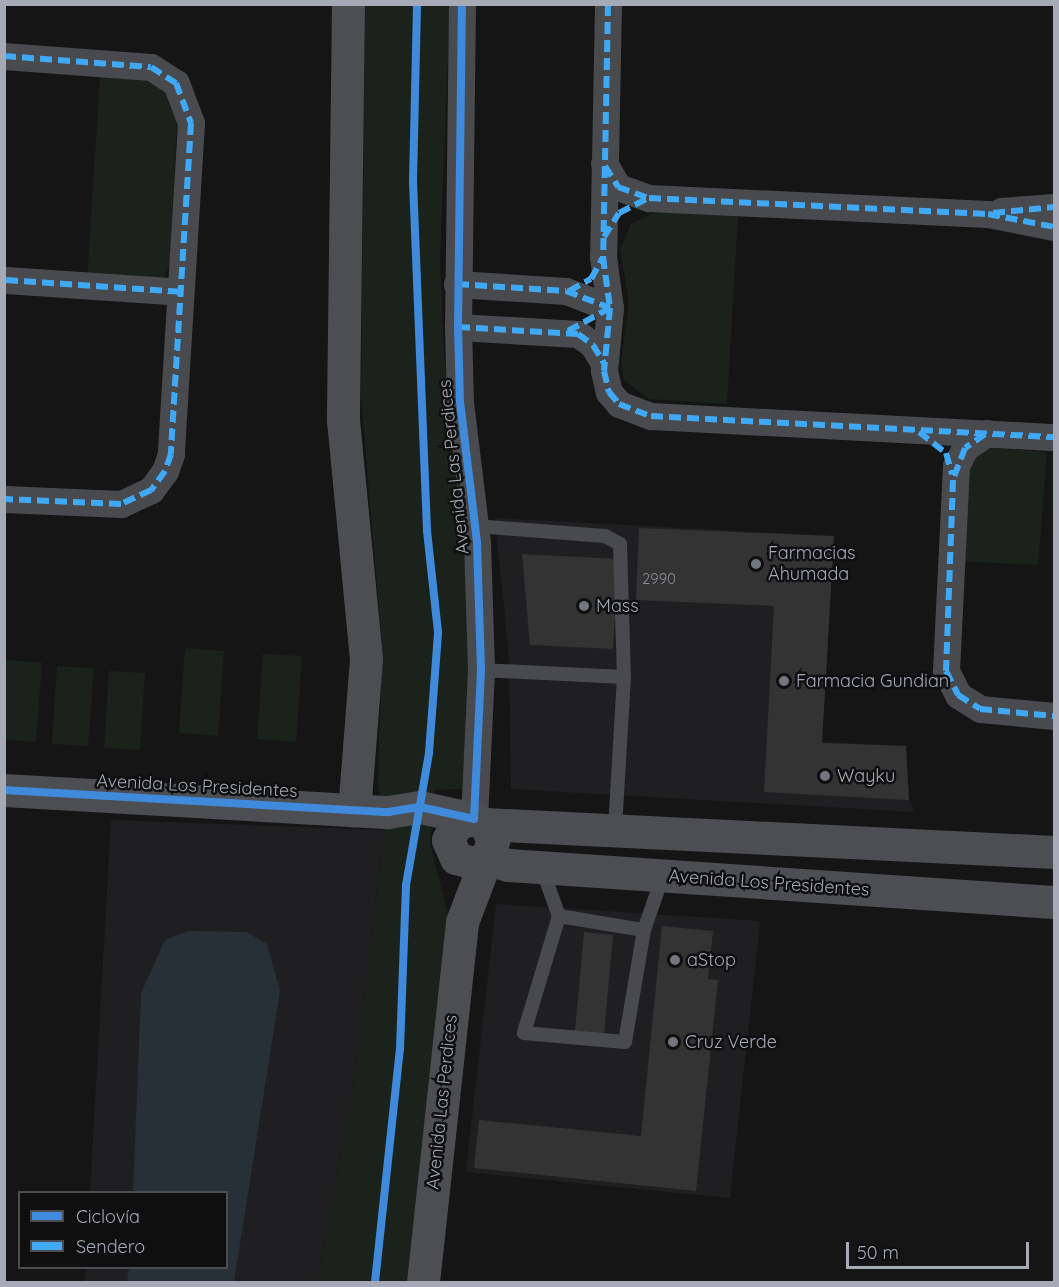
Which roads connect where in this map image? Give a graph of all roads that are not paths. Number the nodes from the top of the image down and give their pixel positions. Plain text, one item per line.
1 (348, 4) edge
2 (462, 4) edge
3 (608, 4) edge
4 (4, 56) edge
5 (604, 163) junction
6 (650, 198) junction
7 (1054, 207) edge
8 (987, 214) junction
9 (1054, 227) edge
10 (603, 248) junction
11 (6, 280) dead end
12 (457, 284) junction
13 (566, 291) junction
14 (180, 292) junction
15 (610, 308) junction
16 (458, 327) junction
17 (565, 332) junction
18 (604, 363) junction
19 (910, 429) junction
20 (987, 433) junction
21 (1054, 436) edge
22 (953, 480) junction
23 (4, 499) edge
24 (475, 526) junction
25 (481, 670) junction
26 (624, 677) junction
27 (1054, 716) edge
28 (4, 790) edge
29 (354, 811) junction
30 (388, 813) junction
31 (480, 822) junction
32 (615, 829) junction
33 (1054, 852) edge
34 (468, 854) junction
35 (541, 867) junction
36 (663, 875) junction
37 (1054, 902) edge
38 (559, 916) junction
39 (645, 930) junction
40 (423, 1282) edge

1 - 29 street
2 - 12 street, Avenida Las Perdices
3 - 5 street
4 - 14 street
5 - 6 street
5 - 10 street
6 - 8 street
6 - 10 street
7 - 8 street
8 - 9 street
10 - 13 street
10 - 15 street
11 - 14 street
12 - 13 street
12 - 16 street, Avenida Las Perdices
13 - 15 street
14 - 23 street
15 - 17 street
15 - 18 street
16 - 17 street
16 - 24 street, Avenida Las Perdices
17 - 18 street
18 - 19 street
19 - 20 street
19 - 22 street
20 - 21 street
20 - 22 street
22 - 27 street
24 - 25 street, Avenida Las Perdices
24 - 26 lane
25 - 26 lane
25 - 31 street, Avenida Las Perdices
26 - 32 lane
28 - 29 street, Avenida Los Presidentes
29 - 30 street, Avenida Los Presidentes
30 - 31 street, Avenida Los Presidentes
30 - 34 street, Avenida Los Presidentes
31 - 32 street, Avenida Los Presidentes
31 - 34 street, Avenida Las Perdices
32 - 33 street, Avenida Los Presidentes
34 - 35 street, Avenida Los Presidentes
34 - 40 street, Avenida Las Perdices
35 - 36 street, Avenida Los Presidentes
35 - 38 lane
36 - 37 street, Avenida Los Presidentes
36 - 39 lane
38 - 39 lane
38 - 39 lane

